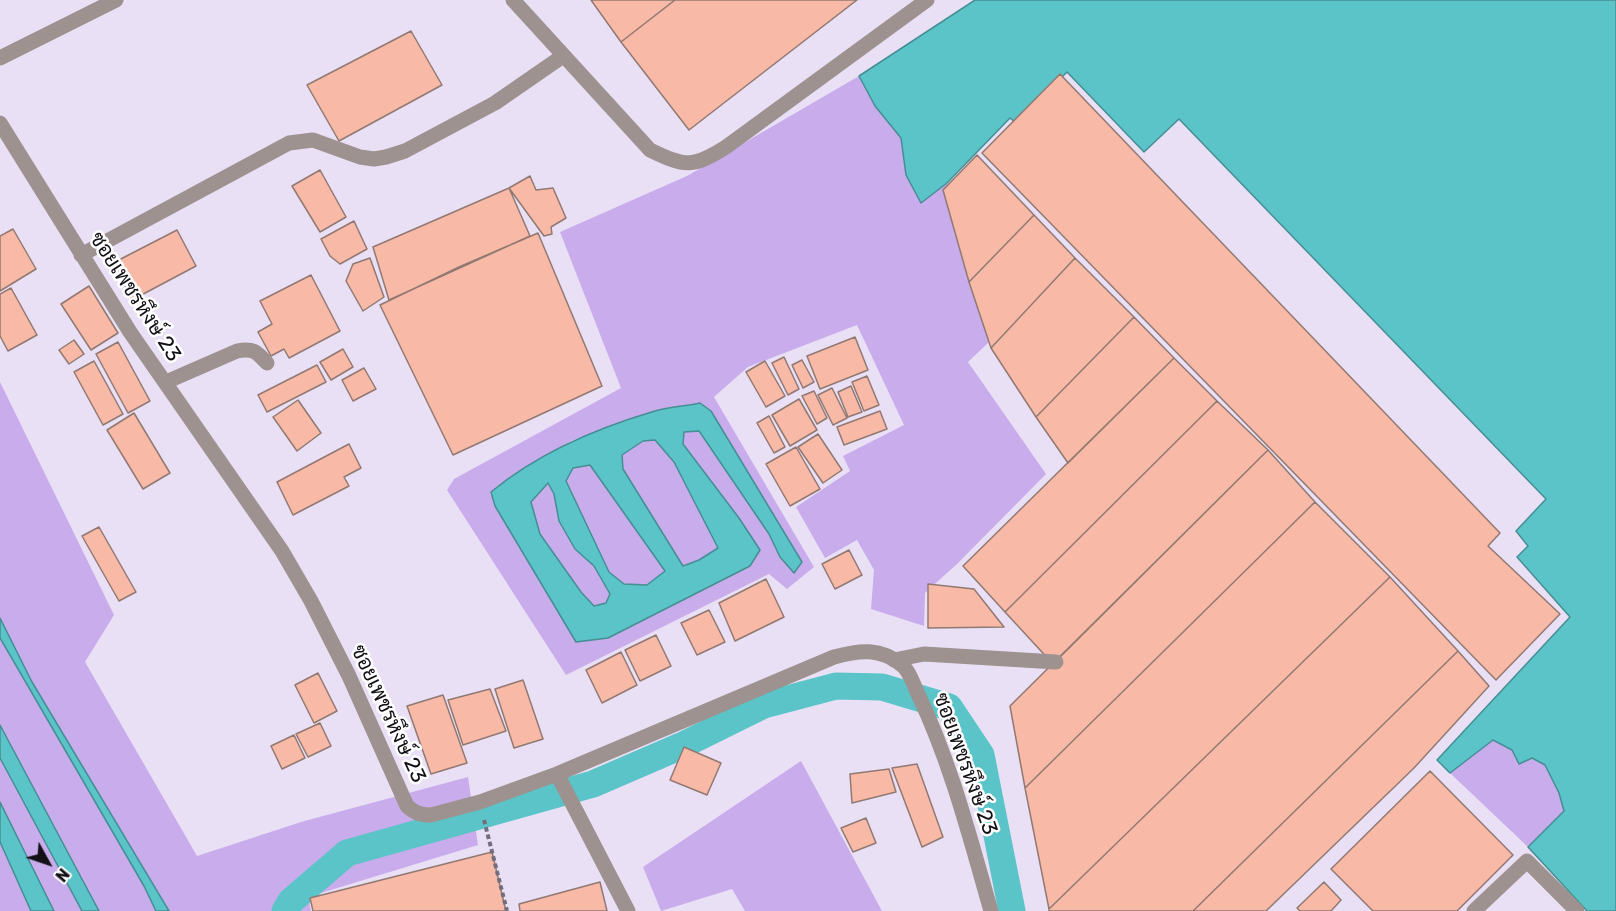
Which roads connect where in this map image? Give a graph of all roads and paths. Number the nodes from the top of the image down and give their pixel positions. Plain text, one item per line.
1 (116, 0) edge
2 (513, 0) edge
3 (927, 0) edge
4 (563, 56) junction
5 (0, 58) edge
6 (0, 123) edge
7 (81, 255) junction
8 (267, 363) dead end
9 (166, 382) junction
10 (894, 660) junction
11 (1056, 662) dead end
12 (557, 774) junction
13 (480, 802) junction
14 (507, 911) edge
15 (628, 911) edge
16 (991, 911) edge
17 (1474, 911) edge
18 (1577, 911) edge

1 - 5 street
2 - 4 street
3 - 4 street
4 - 7 street
6 - 7 street, ซอยเพชรหึงษ์ 23
7 - 9 street, ซอยเพชรหึงษ์ 23
8 - 9 street
9 - 13 street, ซอยเพชรหึงษ์ 23
10 - 11 street
10 - 12 street, ซอยเพชรหึงษ์ 23
10 - 16 street, ซอยเพชรหึงษ์ 23
12 - 13 street, ซอยเพชรหึงษ์ 23
12 - 15 street
13 - 14 path
17 - 18 street

